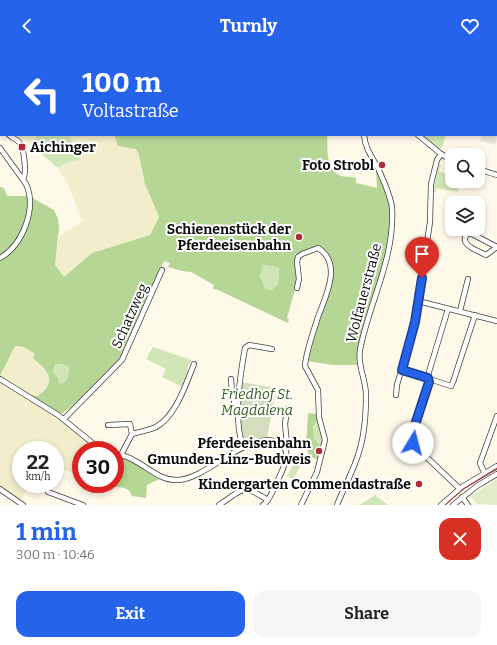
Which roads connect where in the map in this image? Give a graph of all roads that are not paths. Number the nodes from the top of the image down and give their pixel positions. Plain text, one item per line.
1 (11, 136) edge
2 (364, 136) edge
3 (419, 136) edge
4 (0, 148) edge
5 (441, 154) junction
6 (445, 156) edge
7 (485, 171) edge
8 (497, 175) edge
9 (23, 179) junction
10 (497, 247) edge
11 (0, 258) edge
12 (162, 270) dead end
13 (468, 279) dead end
14 (297, 288) dead end
15 (418, 301) junction
16 (448, 309) junction
17 (460, 311) junction
18 (475, 315) junction
19 (497, 321) edge
20 (272, 348) dead end
21 (194, 364) dead end
22 (402, 370) junction
23 (428, 378) junction
24 (0, 379) edge
25 (232, 379) dead end
26 (396, 395) dead end
27 (238, 410) junction
28 (287, 410) dead end
29 (497, 416) edge
30 (64, 419) junction
31 (108, 425) dead end
32 (132, 434) junction
33 (90, 441) edge
34 (243, 446) junction
35 (284, 448) junction
36 (124, 449) edge
37 (124, 456) edge
38 (497, 466) edge
39 (484, 472) junction
40 (497, 474) edge
41 (459, 488) junction
42 (0, 489) edge
43 (51, 493) edge
44 (462, 497) junction
45 (268, 500) junction
46 (23, 505) edge
47 (83, 505) edge
48 (219, 505) edge
49 (263, 505) edge
50 (301, 505) edge
51 (337, 505) edge
52 (440, 505) edge
53 (453, 505) edge
54 (468, 505) edge

1 - 9 street
2 - 51 street, Wolfauerstraße
3 - 5 street
4 - 9 street
5 - 6 street
5 - 15 street
7 - 8 street
9 - 11 street
10 - 10 street
12 - 30 street, Schatzweg
13 - 17 street
14 - 50 street
15 - 16 street
15 - 22 street
16 - 17 street
16 - 23 street
17 - 18 street
18 - 19 street
18 - 23 street
20 - 27 street
21 - 32 street
22 - 23 street
22 - 26 street
23 - 41 street
24 - 30 street
25 - 27 street
27 - 34 street
28 - 35 street
29 - 39 street
30 - 33 street
31 - 32 street
32 - 36 street
34 - 35 street
34 - 37 street
35 - 45 street
38 - 39 street
39 - 41 street
40 - 44 street
41 - 52 street
42 - 46 street
43 - 47 street
44 - 53 street
44 - 54 street
45 - 48 street
45 - 49 street

